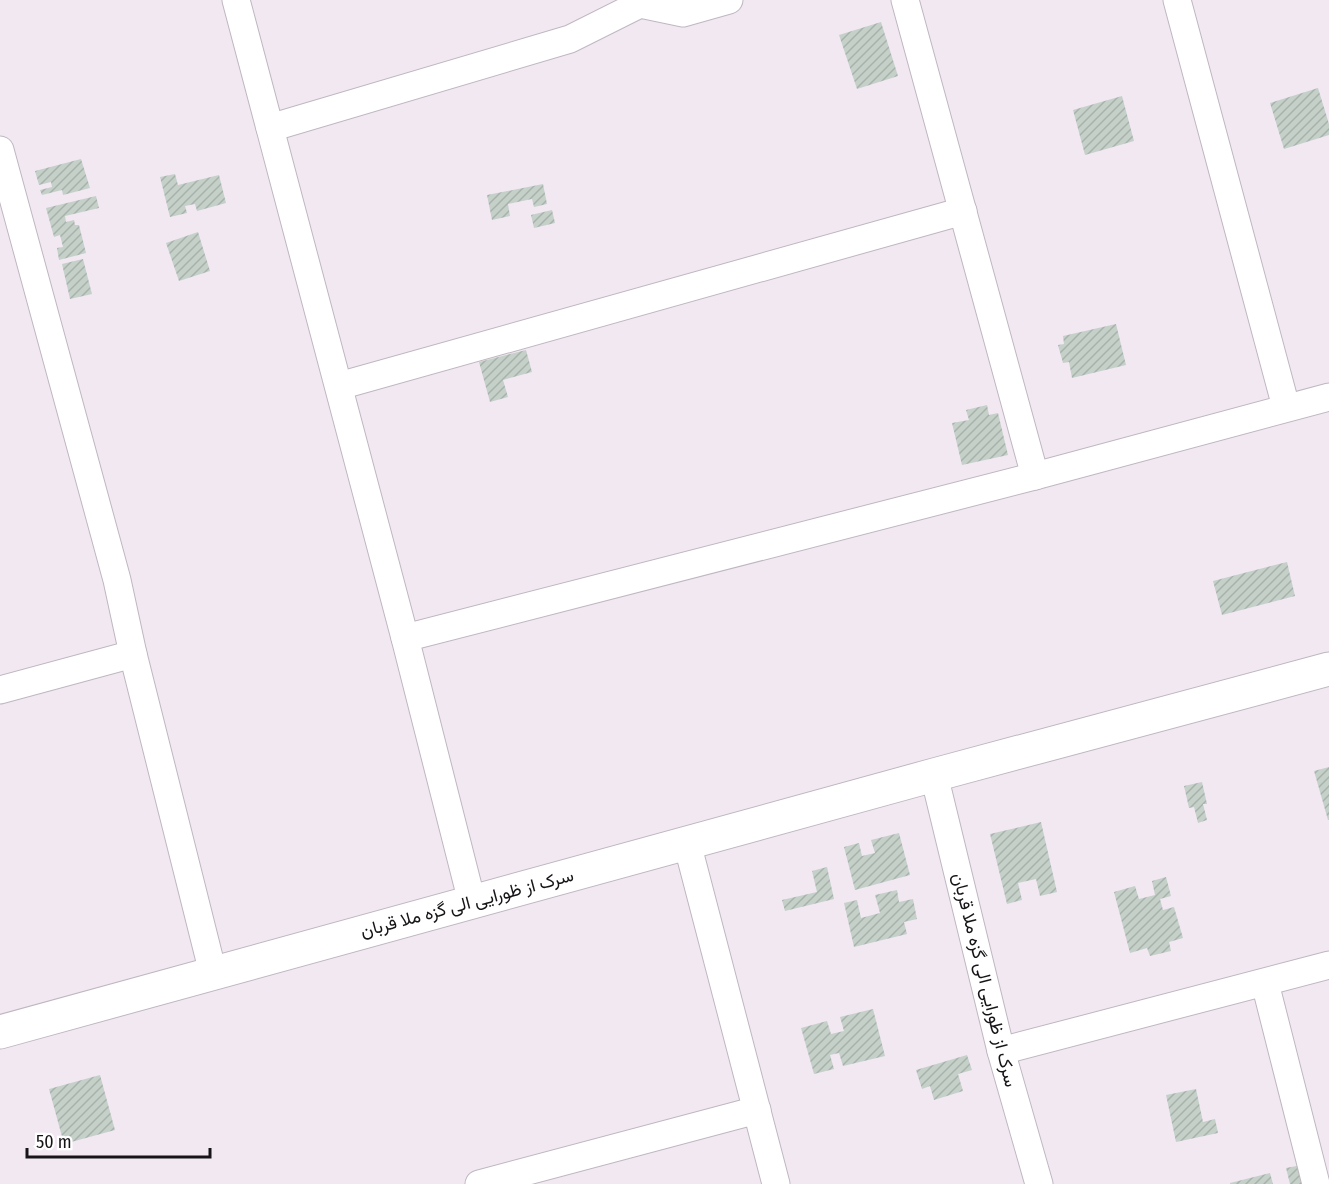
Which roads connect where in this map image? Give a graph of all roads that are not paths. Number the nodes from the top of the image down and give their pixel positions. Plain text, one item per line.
1 (236, 0) edge
2 (729, 0) edge
3 (905, 0) edge
4 (1177, 0) edge
5 (682, 6) edge
6 (270, 128) junction
7 (0, 150) edge
8 (963, 211) junction
9 (339, 386) junction
10 (1329, 397) edge
11 (1286, 407) junction
12 (1035, 476) junction
13 (405, 638) junction
14 (133, 654) junction
15 (1329, 669) edge
16 (0, 690) edge
17 (934, 775) junction
18 (687, 843) junction
19 (472, 902) junction
20 (1329, 965) edge
21 (213, 973) junction
22 (1266, 983) junction
23 (0, 1032) edge
24 (1001, 1051) junction
25 (757, 1110) junction
26 (491, 1182) edge
27 (776, 1184) edge
28 (1039, 1184) edge
29 (1316, 1184) edge

1 - 6 street
2 - 5 street
3 - 8 street
4 - 11 street
5 - 6 street
6 - 9 street
7 - 14 street
8 - 9 street
8 - 12 street
9 - 13 street
10 - 11 street
11 - 12 street
12 - 13 street
13 - 19 street
14 - 16 street
14 - 21 street
15 - 17 street, سرک از ظورایی الی گزه ملا قربان
17 - 18 street, سرک از ظورایی الی گزه ملا قربان
17 - 24 street, سرک از ظورایی الی گزه ملا قربان
18 - 19 street, سرک از ظورایی الی گزه ملا قربان
18 - 25 street
19 - 21 street, سرک از ظورایی الی گزه ملا قربان
20 - 22 street
21 - 23 street, سرک از ظورایی الی گزه ملا قربان
22 - 24 street
22 - 29 street
24 - 28 street, سرک از ظورایی الی گزه ملا قربان
25 - 26 street
25 - 27 street

